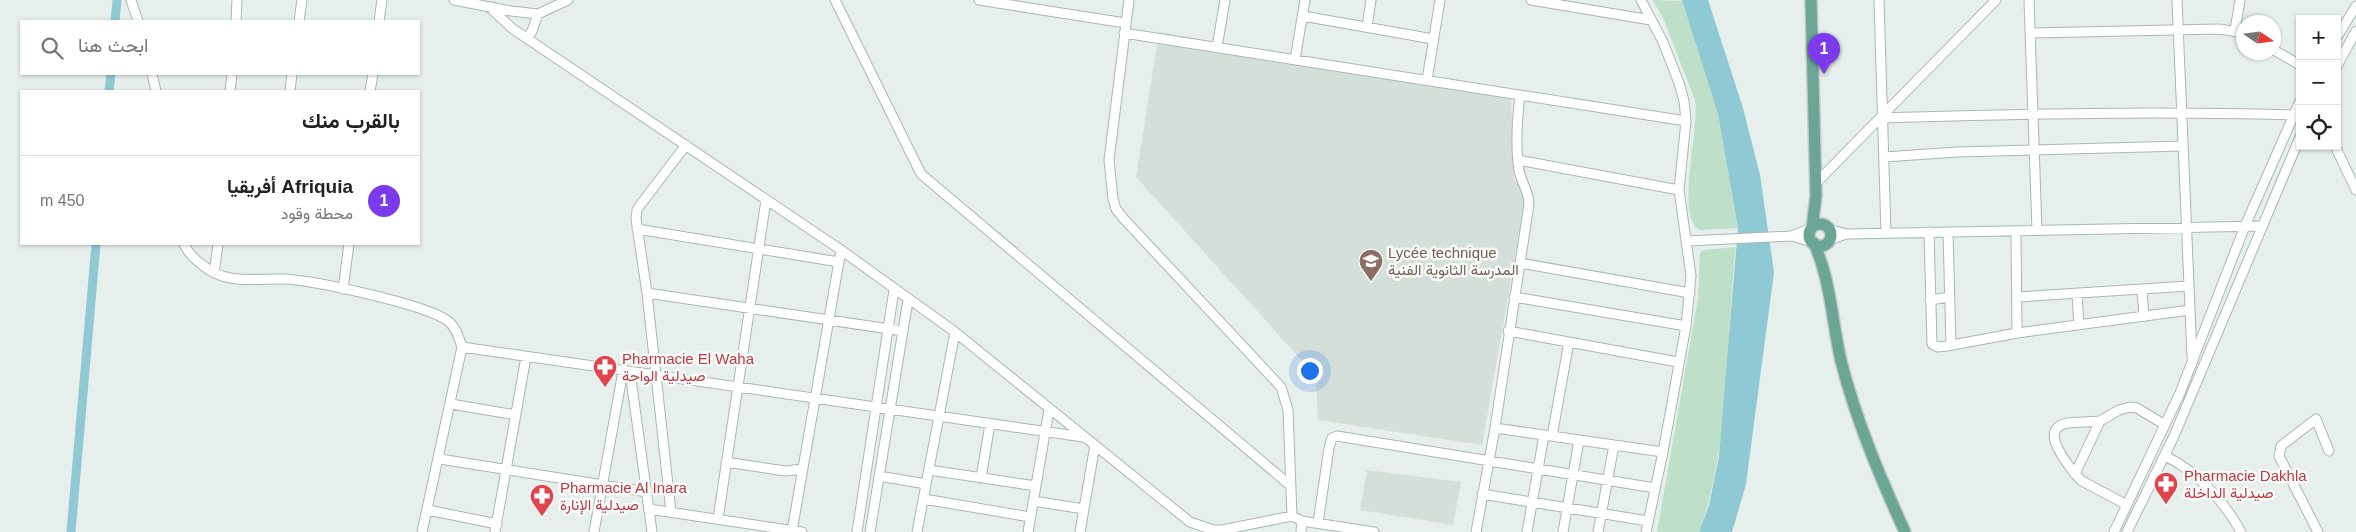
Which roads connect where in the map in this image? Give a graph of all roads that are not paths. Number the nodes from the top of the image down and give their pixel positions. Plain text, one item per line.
1 (131, 0) edge
2 (237, 0) edge
3 (302, 0) edge
4 (382, 0) edge
5 (454, 0) edge
6 (568, 0) edge
7 (835, 0) edge
8 (979, 0) edge
9 (1129, 0) edge
10 (1225, 0) edge
11 (1305, 0) edge
12 (1371, 0) edge
13 (1440, 0) edge
14 (1531, 0) edge
15 (1641, 0) edge
16 (1811, 0) edge
17 (1879, 0) edge
18 (1996, 0) edge
19 (2029, 0) edge
20 (2178, 0) edge
21 (2240, 0) edge
22 (1030, 4) edge
23 (2356, 6) edge
24 (489, 7) junction
25 (538, 14) junction
26 (2240, 15) edge
27 (1303, 16) junction
28 (138, 20) edge
29 (236, 20) edge
30 (299, 20) edge
31 (379, 20) edge
32 (1652, 20) junction
33 (1126, 23) junction
34 (1367, 27) junction
35 (2179, 29) junction
36 (2341, 30) edge
37 (2356, 31) edge
38 (2236, 32) edge
39 (1124, 33) junction
40 (2030, 33) junction
41 (528, 37) junction
42 (1433, 39) junction
43 (1216, 47) junction
44 (2281, 54) edge
45 (1295, 60) junction
46 (2340, 60) edge
47 (2296, 63) edge
48 (152, 75) edge
49 (232, 75) edge
50 (292, 75) edge
51 (372, 75) edge
52 (1427, 80) junction
53 (156, 90) edge
54 (230, 90) edge
55 (290, 90) edge
56 (370, 90) edge
57 (1520, 95) junction
58 (2182, 112) junction
59 (2033, 113) junction
60 (1883, 116) junction
61 (2296, 116) edge
62 (1686, 121) junction
63 (686, 145) junction
64 (2183, 146) junction
65 (2296, 147) edge
66 (2337, 150) edge
67 (2034, 151) junction
68 (1884, 157) junction
69 (1518, 160) junction
70 (1816, 183) junction
71 (1679, 190) junction
72 (2356, 190) edge
73 (1816, 196) junction
74 (766, 200) junction
75 (2245, 226) junction
76 (2263, 226) junction
77 (2186, 227) junction
78 (1812, 228) junction
79 (637, 229) junction
80 (2037, 230) junction
81 (2016, 231) junction
82 (1929, 232) junction
83 (1948, 232) junction
84 (1886, 233) junction
85 (1828, 235) junction
86 (1792, 236) junction
87 (1687, 241) junction
88 (1813, 243) junction
89 (184, 245) edge
90 (218, 245) edge
91 (349, 245) edge
92 (759, 247) junction
93 (841, 250) junction
94 (839, 262) junction
95 (1520, 263) junction
96 (214, 273) junction
97 (1826, 276) junction
98 (2189, 286) junction
99 (344, 289) junction
100 (894, 290) junction
101 (2142, 290) junction
102 (647, 293) junction
103 (1690, 293) junction
104 (2077, 295) junction
105 (1514, 297) junction
106 (2017, 297) junction
107 (1949, 298) junction
108 (908, 300) junction
109 (1930, 300) junction
110 (750, 307) junction
111 (2190, 310) junction
112 (2144, 316) junction
113 (829, 318) junction
114 (2079, 325) junction
115 (1686, 326) junction
116 (888, 328) junction
117 (903, 331) junction
118 (1508, 331) junction
119 (955, 332) junction
120 (2017, 333) junction
121 (1569, 342) junction
122 (1951, 345) junction
123 (462, 348) junction
124 (526, 357) junction
125 (1678, 362) junction
126 (2192, 363) junction
127 (626, 371) junction
128 (656, 375) junction
129 (738, 387) junction
130 (815, 398) junction
131 (451, 404) junction
132 (876, 407) junction
133 (890, 409) junction
134 (1049, 410) junction
135 (516, 415) junction
136 (939, 416) junction
137 (2100, 422) junction
138 (990, 424) junction
139 (2165, 425) junction
140 (1495, 428) junction
141 (1046, 432) junction
142 (1548, 436) junction
143 (1084, 437) junction
144 (1579, 440) junction
145 (1095, 445) junction
146 (1614, 445) junction
147 (2329, 451) dead end
148 (1663, 452) junction
149 (2165, 456) junction
150 (440, 460) junction
151 (1489, 461) junction
152 (726, 462) junction
153 (803, 469) junction
154 (1538, 469) junction
155 (506, 470) junction
156 (929, 470) junction
157 (2075, 474) junction
158 (1573, 475) junction
159 (879, 476) junction
160 (980, 478) junction
161 (1608, 480) junction
162 (926, 484) junction
163 (602, 486) junction
164 (1036, 486) junction
165 (1290, 486) junction
166 (1655, 488) junction
167 (646, 492) junction
168 (1482, 494) junction
169 (924, 499) junction
170 (1033, 501) junction
171 (1532, 502) junction
172 (2127, 505) junction
173 (1567, 508) junction
174 (649, 509) junction
175 (1084, 509) junction
176 (428, 510) junction
177 (671, 512) junction
178 (1602, 514) junction
179 (1292, 516) junction
180 (1030, 517) junction
181 (718, 519) junction
182 (1648, 521) junction
183 (1302, 522) junction
184 (1318, 523) junction
185 (496, 528) edge
186 (797, 531) edge
187 (422, 532) edge
188 (594, 532) edge
189 (652, 532) edge
190 (857, 532) edge
191 (870, 532) edge
192 (917, 532) edge
193 (1028, 532) edge
194 (1080, 532) edge
195 (1301, 532) edge
196 (1371, 532) edge
197 (1476, 532) edge
198 (1526, 532) edge
199 (1563, 532) edge
200 (1598, 532) edge
201 (1646, 532) edge
202 (1905, 532) edge
203 (2114, 532) edge
204 (2127, 532) edge
205 (2241, 532) edge
206 (2318, 532) edge

1 - 28 street
2 - 29 street
3 - 30 street
4 - 31 street
5 - 24 street
6 - 25 street
7 - 165 street
8 - 22 street
9 - 33 street
10 - 43 street
11 - 27 street
12 - 34 street
13 - 42 street
14 - 32 street
15 - 32 street
16 - 70 main road
17 - 60 street
18 - 60 street
19 - 40 street
20 - 35 street
21 - 26 street
22 - 33 street
23 - 36 street
24 - 25 street
24 - 41 street
25 - 41 street
27 - 34 street
27 - 45 street
32 - 62 street
33 - 39 street
34 - 42 street
35 - 38 street
35 - 40 street
35 - 58 street
37 - 46 street
39 - 43 street
39 - 165 street
40 - 59 street
41 - 63 street
42 - 52 street
43 - 45 street
44 - 47 street
45 - 52 street
48 - 53 street
49 - 54 street
50 - 55 street
51 - 56 street
52 - 57 street
57 - 62 street
57 - 69 street
58 - 59 street
58 - 61 street
58 - 64 street
59 - 60 street
59 - 67 street
60 - 68 street
60 - 70 street
61 - 75 street
62 - 71 street
63 - 74 street
63 - 79 street
64 - 67 street
64 - 77 street
65 - 76 street
66 - 72 street
67 - 68 street
67 - 80 street
68 - 84 street
69 - 71 street
69 - 95 street
70 - 73 main road
71 - 87 street
73 - 78 main road
73 - 85 main road
74 - 92 street
74 - 93 street
75 - 76 street
75 - 77 street
75 - 126 street
76 - 149 street
77 - 80 street
77 - 98 street
78 - 85 main road
78 - 86 street
78 - 88 main road
79 - 92 street
79 - 102 street
80 - 81 street
81 - 83 street
81 - 106 street
82 - 83 street
82 - 84 street
82 - 109 street
83 - 107 street
84 - 85 street
85 - 88 main road
85 - 97 main road
86 - 87 street
86 - 88 street
87 - 103 street
88 - 97 main road
89 - 96 street
90 - 96 street
91 - 99 street
92 - 94 street
92 - 110 street
93 - 94 street
93 - 100 street
94 - 113 street
95 - 103 street
95 - 105 street
96 - 99 street
97 - 202 main road
98 - 101 street
98 - 111 street
99 - 123 street
100 - 108 street
100 - 116 street
101 - 104 street
101 - 112 street
102 - 110 street
102 - 128 street
103 - 115 street
104 - 106 street
104 - 114 street
105 - 115 street
105 - 118 street
106 - 120 street
107 - 109 street
107 - 122 street
108 - 117 street
108 - 119 street
109 - 122 street
110 - 113 street
110 - 129 street
111 - 112 street
111 - 126 street
112 - 114 street
113 - 116 street
113 - 130 street
114 - 120 street
115 - 125 street
116 - 117 street
116 - 132 street
117 - 133 street
118 - 121 street
118 - 140 street
119 - 134 street
119 - 136 street
120 - 122 street
121 - 125 street
121 - 142 street
123 - 124 street
123 - 131 street
124 - 127 street
124 - 135 street
125 - 148 street
126 - 139 street
127 - 128 street
127 - 163 street
127 - 167 street
128 - 129 street
128 - 177 street
129 - 130 street
129 - 152 street
130 - 132 street
130 - 153 street
131 - 135 street
131 - 150 street
132 - 133 street
132 - 190 street
133 - 136 street
133 - 159 street
134 - 141 street
134 - 143 street
135 - 155 street
136 - 138 street
136 - 156 street
137 - 139 street
137 - 157 street
137 - 157 street
138 - 141 street
138 - 160 street
139 - 172 street
140 - 142 street
140 - 151 street
141 - 143 street
141 - 164 street
142 - 144 street
142 - 154 street
143 - 145 street
144 - 146 street
144 - 158 street
145 - 175 street
145 - 179 street
146 - 148 street
146 - 161 street
147 - 206 street
148 - 166 street
149 - 204 street
149 - 205 street
150 - 155 street
150 - 176 street
151 - 154 street
151 - 168 street
151 - 184 street
152 - 153 street
152 - 181 street
153 - 186 street
154 - 158 street
154 - 171 street
155 - 163 street
155 - 185 street
156 - 160 street
156 - 162 street
157 - 172 street
158 - 161 street
158 - 173 street
159 - 162 street
159 - 191 street
160 - 164 street
161 - 166 street
161 - 178 street
162 - 169 street
163 - 167 street
163 - 188 street
164 - 170 street
165 - 179 street
166 - 182 street
167 - 174 street
168 - 171 street
168 - 197 street
169 - 180 street
169 - 192 street
170 - 175 street
170 - 180 street
171 - 173 street
171 - 198 street
172 - 203 street
173 - 178 street
173 - 199 street
174 - 177 street
174 - 189 street
175 - 194 street
176 - 185 street
176 - 187 street
177 - 181 street
178 - 182 street
178 - 200 street
179 - 183 street
180 - 193 street
181 - 186 street
182 - 201 street
183 - 184 street
183 - 195 street
184 - 196 street

